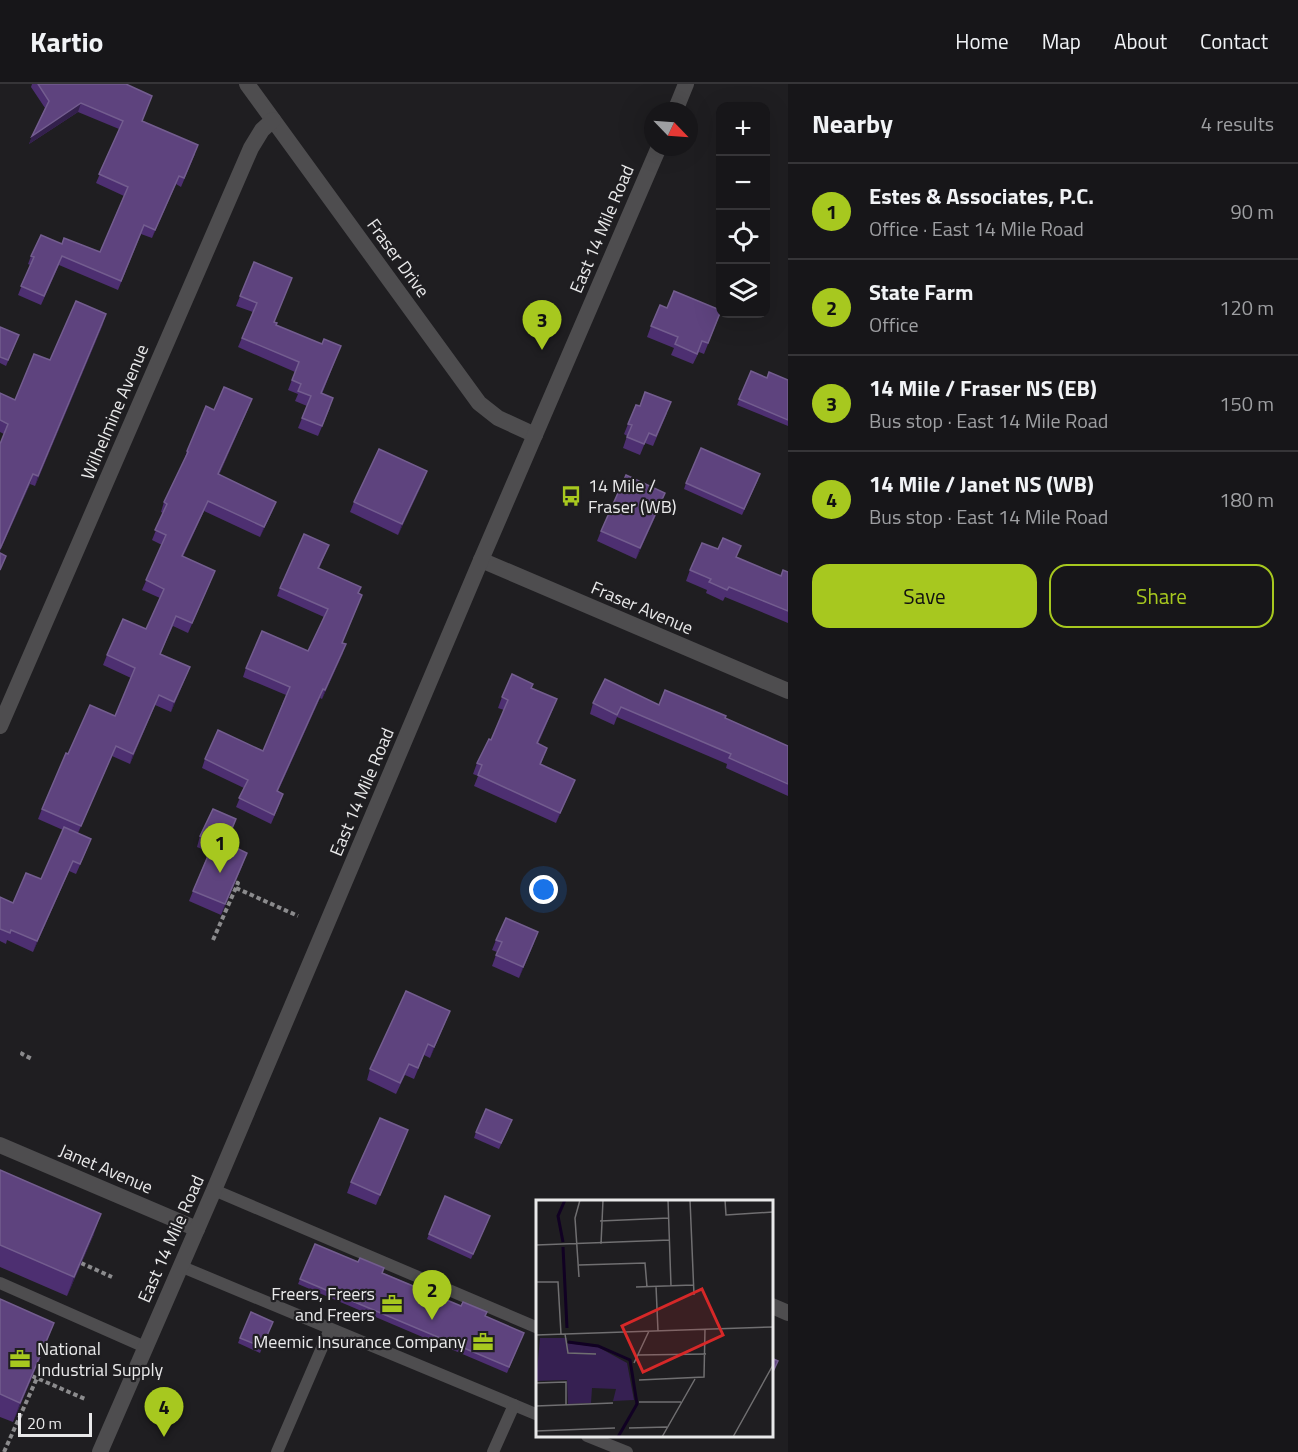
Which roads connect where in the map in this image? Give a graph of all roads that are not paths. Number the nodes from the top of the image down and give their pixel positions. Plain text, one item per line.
1 (247, 84) edge
2 (686, 84) edge
3 (679, 102) edge
4 (273, 120) junction
5 (655, 156) edge
6 (535, 435) junction
7 (481, 560) junction
8 (788, 691) edge
9 (0, 726) edge
10 (0, 1145) edge
11 (214, 1190) junction
12 (197, 1229) junction
13 (180, 1266) junction
14 (0, 1283) edge
15 (773, 1307) edge
16 (788, 1313) edge
17 (536, 1328) edge
18 (330, 1329) junction
19 (145, 1347) junction
20 (514, 1405) junction
21 (536, 1415) edge
22 (590, 1437) edge
23 (100, 1452) edge
24 (277, 1452) edge
25 (493, 1452) edge
26 (627, 1452) edge

1 - 4 street, Fraser Drive
2 - 3 street
4 - 6 street, Fraser Drive
4 - 9 street, Wilhelmine Avenue
5 - 6 street, East 14 Mile Road
6 - 7 street, East 14 Mile Road
7 - 8 street, Fraser Avenue
7 - 11 street, East 14 Mile Road
10 - 12 street, Janet Avenue
11 - 12 street, East 14 Mile Road
11 - 17 lane
12 - 13 street, East 14 Mile Road
13 - 18 lane
13 - 19 street, East 14 Mile Road
14 - 19 lane
15 - 16 street
18 - 20 lane
18 - 24 lane
19 - 23 street, East 14 Mile Road
20 - 21 lane
20 - 25 lane
22 - 26 lane

